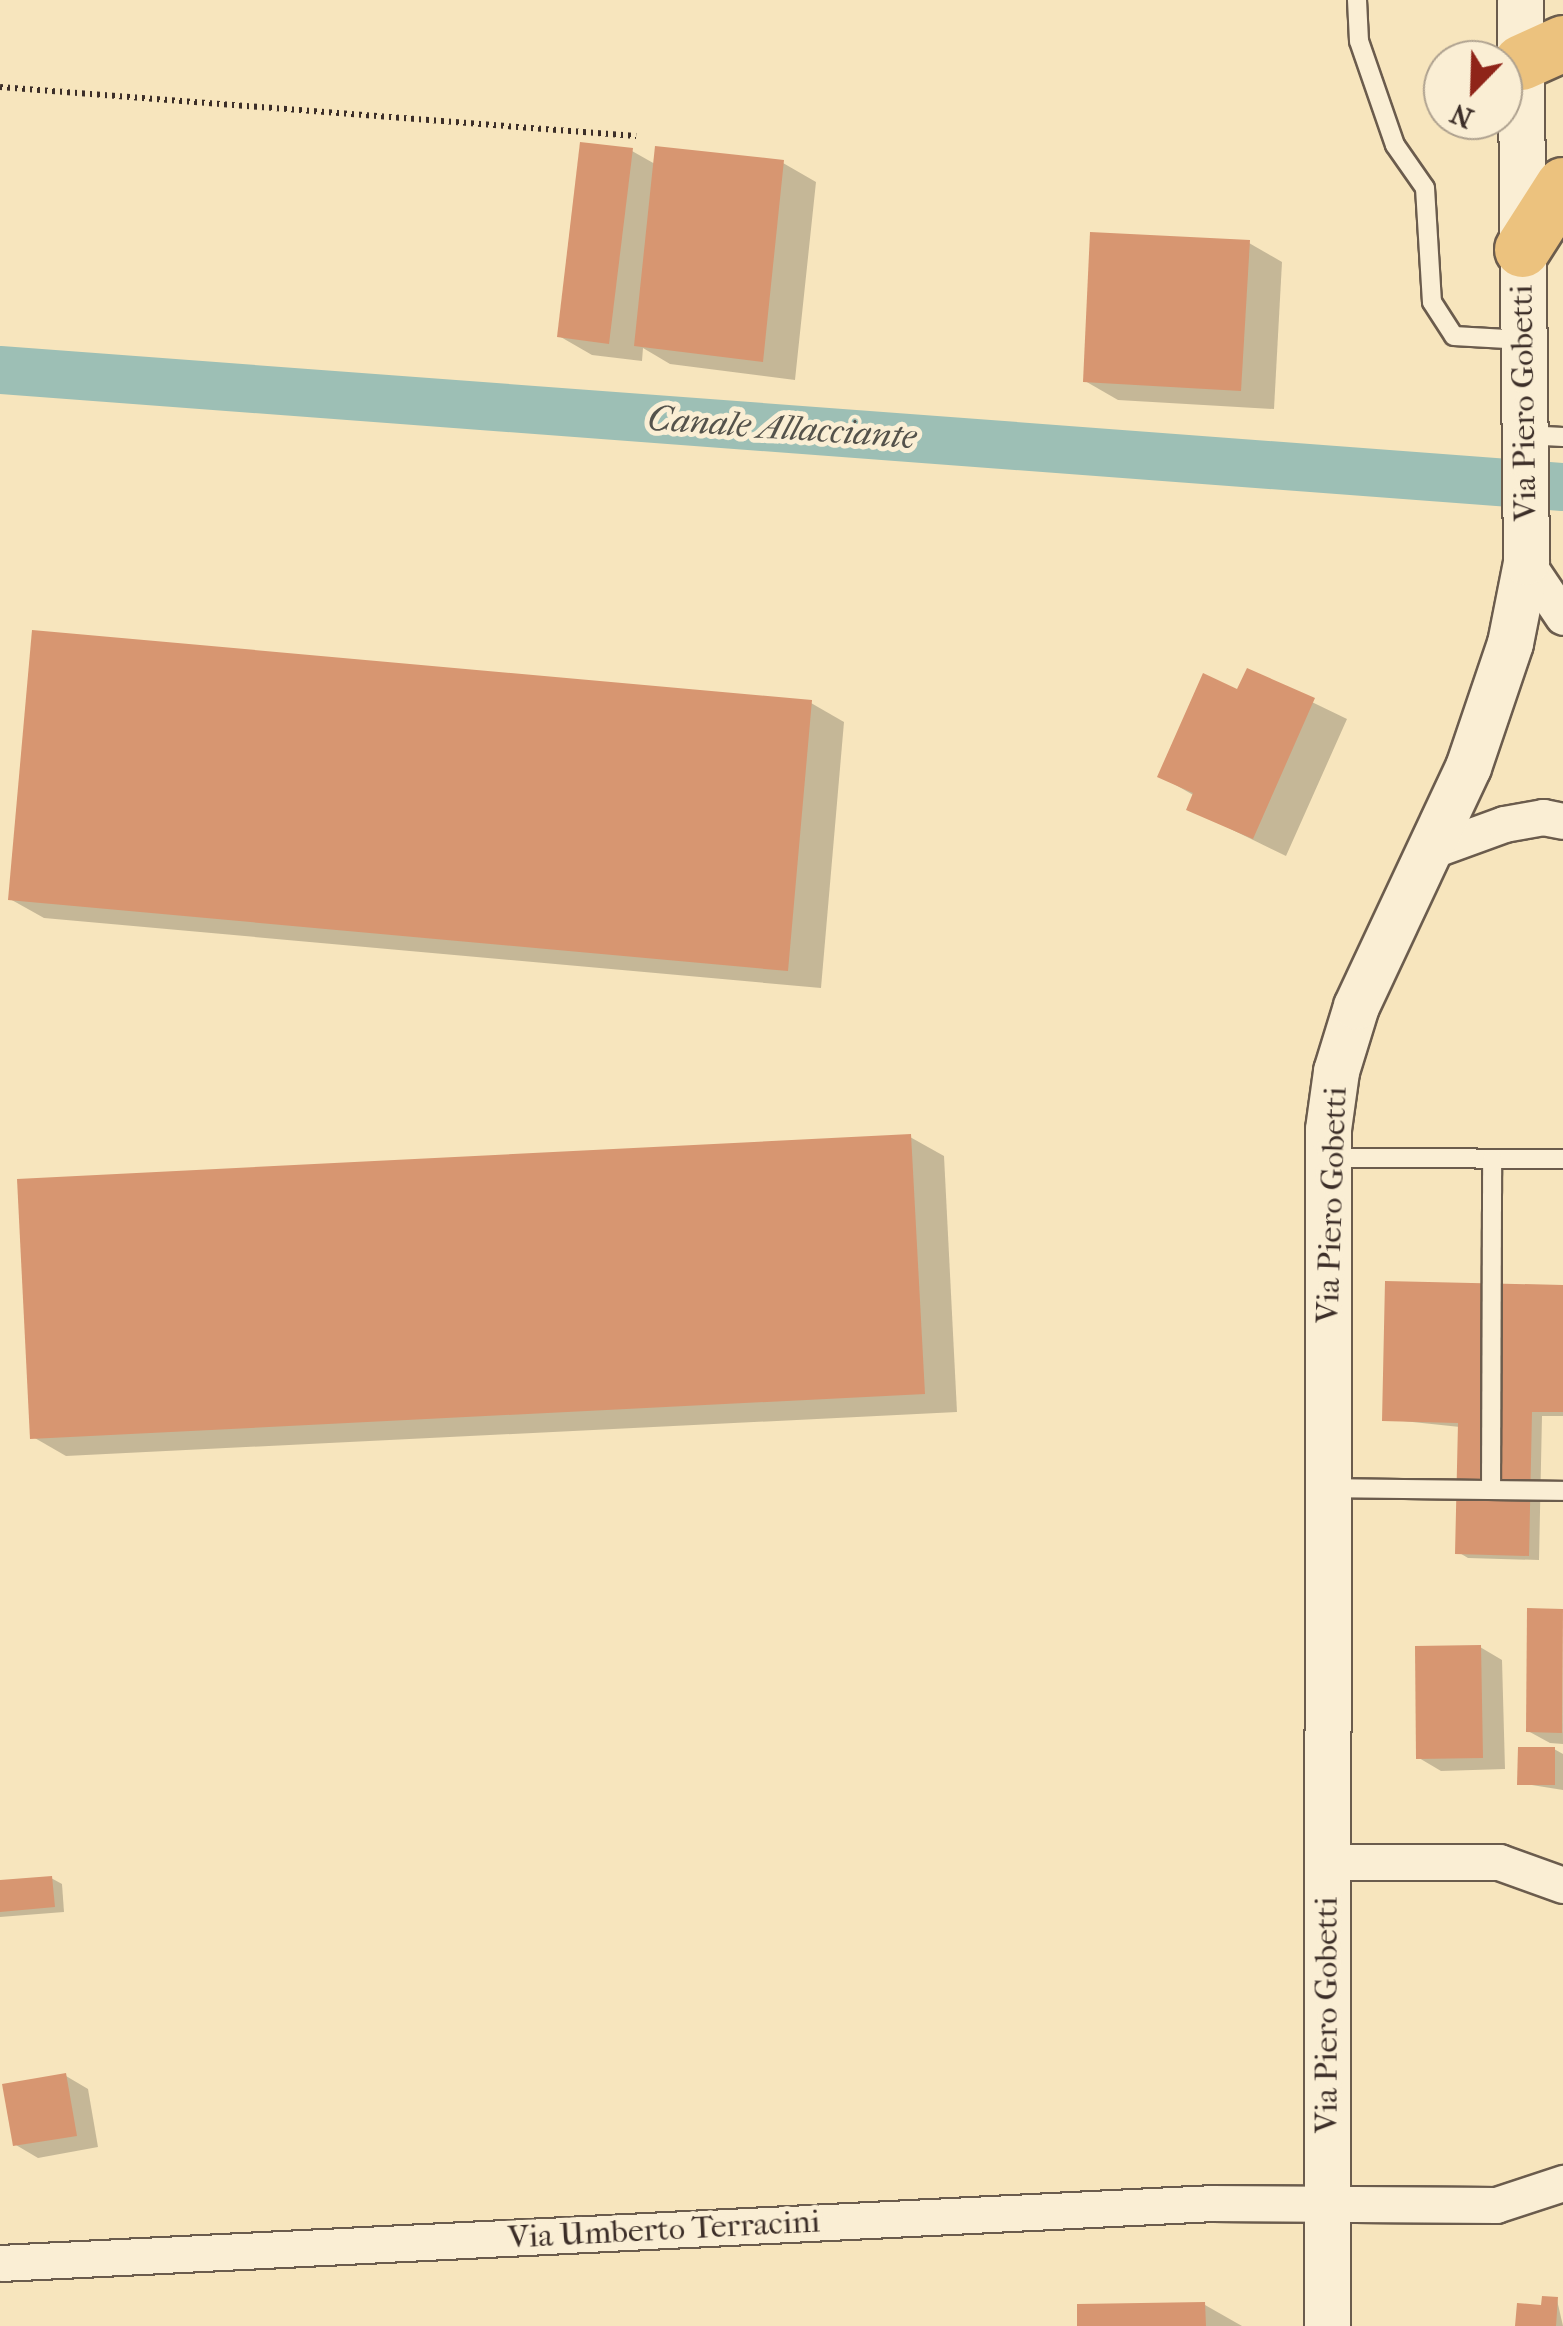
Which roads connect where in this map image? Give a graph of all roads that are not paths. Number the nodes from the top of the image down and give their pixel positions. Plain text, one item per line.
1 (1357, 0) edge
2 (1520, 0) edge
3 (1549, 61) edge
4 (1563, 185) edge
5 (1522, 248) junction
6 (1524, 340) junction
7 (1537, 442) edge
8 (1525, 544) junction
9 (1563, 617) edge
10 (1563, 822) edge
11 (1430, 852) junction
12 (1328, 1158) junction
13 (1492, 1159) junction
14 (1563, 1160) edge
15 (1328, 1488) junction
16 (1492, 1490) junction
17 (1563, 1491) edge
18 (1327, 1862) junction
19 (1563, 1885) edge
20 (1563, 2182) edge
21 (1327, 2202) junction
22 (0, 2263) edge
23 (1327, 2326) edge

1 - 6 lane
2 - 3 street, Via Piero Gobetti
3 - 5 street, Via Piero Gobetti
4 - 5 highway
5 - 6 street, Via Piero Gobetti
6 - 7 street, Via Piero Gobetti
7 - 8 street, Via Piero Gobetti
8 - 9 street
8 - 11 street, Via Piero Gobetti
10 - 11 street
11 - 12 street, Via Piero Gobetti
12 - 13 lane
12 - 15 street, Via Piero Gobetti
13 - 14 lane
13 - 16 lane
15 - 16 lane
15 - 18 street, Via Piero Gobetti
16 - 17 lane
18 - 19 street
18 - 21 street, Via Piero Gobetti
20 - 21 street, Via Umberto Terracini
21 - 22 street, Via Umberto Terracini
21 - 23 street, Via Piero Gobetti

